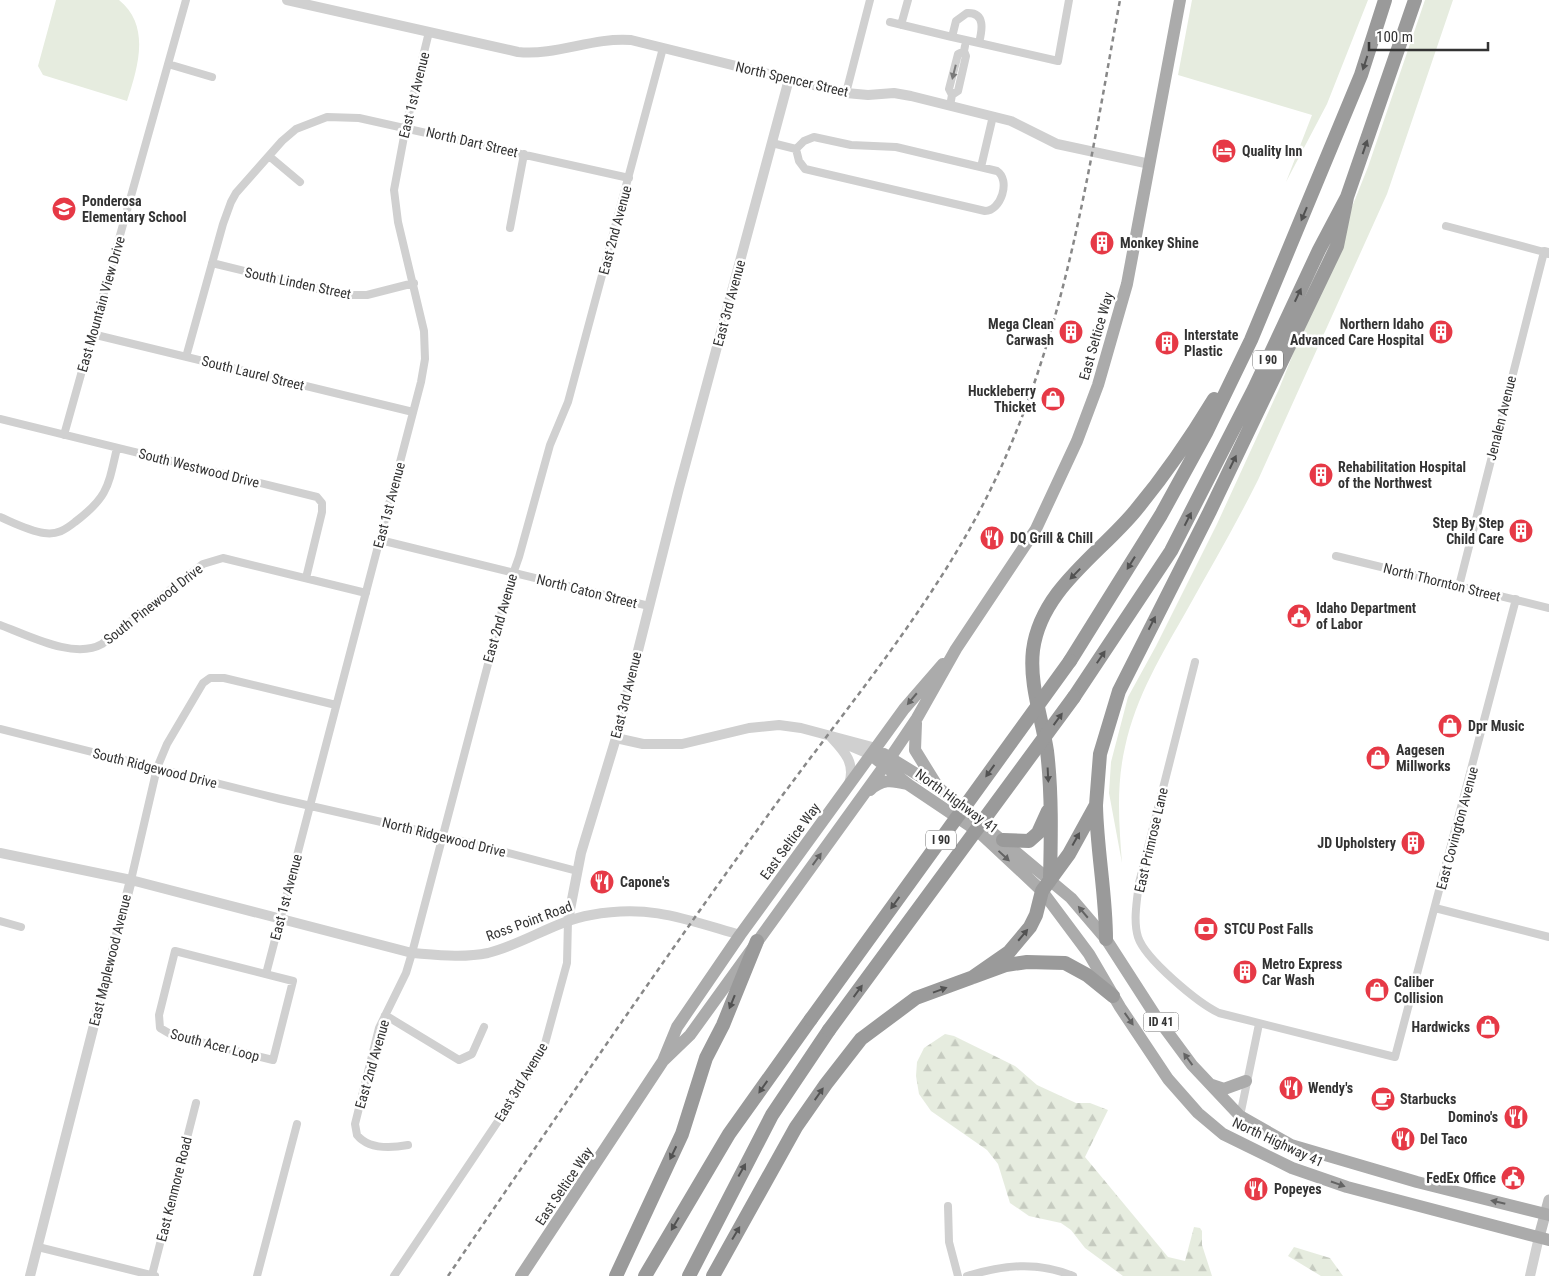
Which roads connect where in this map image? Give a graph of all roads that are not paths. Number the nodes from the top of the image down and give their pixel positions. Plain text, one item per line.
1 (186, 0) edge
2 (288, 0) edge
3 (870, 0) edge
4 (908, 0) edge
5 (1069, 0) edge
6 (1180, 0) edge
7 (1385, 0) edge
8 (1415, 0) edge
9 (890, 22) dead end
10 (902, 25) junction
11 (429, 32) junction
12 (952, 37) junction
13 (966, 40) junction
14 (979, 43) junction
15 (664, 48) junction
16 (168, 64) junction
17 (212, 77) dead end
18 (789, 79) junction
19 (846, 93) junction
20 (950, 106) junction
21 (993, 116) junction
22 (406, 126) junction
23 (772, 143) junction
24 (796, 149) junction
25 (524, 154) junction
26 (269, 156) junction
27 (1150, 164) junction
28 (981, 167) junction
29 (629, 178) junction
30 (300, 182) dead end
31 (1348, 197) junction
32 (1446, 226) dead end
33 (510, 228) dead end
34 (1547, 252) edge
35 (212, 263) junction
36 (414, 283) junction
37 (92, 334) junction
38 (1251, 340) junction
39 (186, 357) junction
40 (414, 412) junction
41 (0, 419) edge
42 (64, 435) junction
43 (117, 448) junction
44 (0, 518) edge
45 (380, 540) junction
46 (1336, 556) dead end
47 (513, 573) junction
48 (306, 578) junction
49 (1459, 586) junction
50 (366, 593) junction
51 (1516, 599) junction
52 (649, 606) junction
53 (1549, 608) edge
54 (0, 624) edge
55 (956, 649) junction
56 (1196, 662) dead end
57 (336, 705) junction
58 (916, 718) junction
59 (0, 728) edge
60 (830, 737) junction
61 (616, 738) junction
62 (873, 752) junction
63 (887, 761) junction
64 (157, 768) junction
65 (909, 785) junction
66 (848, 786) junction
67 (939, 788) junction
68 (864, 795) junction
69 (1096, 804) junction
70 (311, 805) junction
71 (1050, 805) junction
72 (821, 824) junction
73 (443, 836) junction
74 (1003, 840) junction
75 (0, 853) edge
76 (576, 871) junction
77 (131, 880) junction
78 (1046, 885) junction
79 (1435, 908) junction
80 (280, 918) junction
81 (568, 920) junction
82 (0, 921) edge
83 (21, 927) dead end
84 (740, 935) junction
85 (1549, 937) edge
86 (1106, 940) junction
87 (757, 941) junction
88 (412, 953) junction
89 (266, 974) junction
90 (973, 977) junction
91 (1113, 996) junction
92 (385, 1015) junction
93 (1259, 1024) junction
94 (484, 1027) dead end
95 (1395, 1057) joint
96 (663, 1061) junction
97 (1246, 1081) junction
98 (1212, 1085) junction
99 (196, 1103) dead end
100 (1240, 1116) junction
101 (297, 1124) dead end
102 (1230, 1138) junction
103 (408, 1145) dead end
104 (1291, 1145) junction
105 (1549, 1200) edge
106 (948, 1206) dead end
107 (1547, 1214) edge
108 (1544, 1238) edge
109 (38, 1247) junction
110 (120, 1272) edge
111 (154, 1275) edge
112 (30, 1276) edge
113 (256, 1276) edge
114 (394, 1276) edge
115 (520, 1276) edge
116 (616, 1276) edge
117 (645, 1276) edge
118 (689, 1276) edge
119 (712, 1276) edge
120 (958, 1276) edge
121 (967, 1276) edge
122 (1073, 1276) edge
123 (1530, 1276) edge

1 - 16 street, East Mountain View Drive
2 - 11 street, North Spencer Street
3 - 19 street
4 - 10 street
5 - 14 street
6 - 27 main road, East Seltice Way
7 -> 38 highway, I 90
31 -> 8 highway, I 90
9 - 10 street
10 - 12 street
11 - 15 street, North Spencer Street
11 - 22 street, East 1st Avenue
12 - 13 street
12 - 14 street
13 - 14 street
13 - 20 street
15 - 18 street, North Spencer Street
15 - 29 street, East 2nd Avenue
16 - 17 street
16 - 37 street, East Mountain View Drive
18 - 19 street, North Spencer Street
18 - 23 street, East 3rd Avenue
19 - 20 street, North Spencer Street
20 - 21 street, North Spencer Street
21 - 27 street, North Spencer Street
21 - 28 street
22 - 25 street, North Dart Street
22 - 26 street, North Dart Street
22 - 36 street, East 1st Avenue
23 - 24 street
23 - 52 street, East 3rd Avenue
24 - 28 street
24 - 28 street
25 - 29 street, North Dart Street
25 - 33 street
26 - 30 street
26 - 35 street, North Dart Street
27 - 55 main road, East Seltice Way
29 - 47 street, East 2nd Avenue
69 -> 31 highway
118 -> 31 highway, I 90, bridge
32 - 34 street
34 - 49 street, Jenalen Avenue
35 - 36 street, South Linden Street
35 - 39 street, North Dart Street
36 - 40 street, East 1st Avenue
37 - 39 street, South Laurel Street
37 - 42 street, East Mountain View Drive
38 -> 71 highway
38 -> 117 highway, I 90, bridge
39 - 40 street, South Laurel Street
40 - 45 street, East 1st Avenue
41 - 42 street, South Westwood Drive
42 - 43 street, South Westwood Drive
43 - 44 street
43 - 48 street, South Westwood Drive
45 - 47 street, North Caton Street
45 - 50 street, East 1st Avenue
46 - 49 street, North Thornton Street
47 - 52 street, North Caton Street
47 - 73 street, East 2nd Avenue
48 - 50 street, South Pinewood Drive
48 - 54 street, South Pinewood Drive
49 - 51 street, North Thornton Street
50 - 57 street, East 1st Avenue
51 - 53 street, North Thornton Street
51 - 79 street, East Covington Avenue
52 - 61 street, East 3rd Avenue
55 - 58 main road, East Seltice Way
55 -> 62 main road, East Seltice Way
56 - 93 street, East Primrose Lane
57 - 64 street, East Maplewood Avenue
57 - 70 street, East 1st Avenue
58 - 63 main road, East Seltice Way
58 - 67 main road
59 - 64 street, South Ridgewood Drive
60 - 61 street
60 - 62 street
60 - 66 street
61 - 76 street, East 3rd Avenue
62 - 63 main road
62 - 66 main road, East Seltice Way
63 - 65 main road, North Highway 41 / ID 41
63 - 67 main road, North Highway 41 / ID 41
63 - 68 main road, East Seltice Way
64 - 70 street, South Ridgewood Drive
64 - 77 street, East Maplewood Avenue
65 - 68 main road
65 -> 78 main road, North Highway 41 / ID 41
66 - 72 main road, East Seltice Way
67 - 74 main road, North Highway 41 / ID 41
87 -> 68 main road, East Seltice Way
78 -> 69 highway
69 - 86 highway
70 - 73 street, North Ridgewood Drive
70 - 80 street, East 1st Avenue
71 - 74 highway
71 - 78 highway
72 - 84 main road, East Seltice Way
72 - 87 main road
73 - 76 street, North Ridgewood Drive
73 - 88 street, East 2nd Avenue
74 - 78 main road, North Highway 41 / ID 41
75 - 77 street, Ross Point Road
76 - 81 street, East 3rd Avenue
77 - 80 street, Ross Point Road
77 - 109 street, East Maplewood Avenue
86 -> 78 main road, North Highway 41 / ID 41
90 -> 78 highway
78 - 91 main road, North Highway 41 / ID 41
79 - 85 street
79 - 95 street, East Covington Avenue
80 - 88 street, Ross Point Road
80 - 89 street, East 1st Avenue
81 - 84 street, Ross Point Road
81 - 88 street, Ross Point Road
81 - 114 street, East 3rd Avenue
82 - 83 street
84 - 87 main road, Ross Point Road
84 - 96 main road, East Seltice Way
98 -> 86 main road, North Highway 41 / ID 41
87 - 96 main road, East Seltice Way
87 -> 116 highway
88 - 92 street, East 2nd Avenue
89 - 89 street, South Acer Loop
90 - 91 highway
119 -> 90 highway
91 -> 102 main road, North Highway 41 / ID 41
92 - 94 street
92 - 103 street, East 2nd Avenue
93 - 95 street, East Primrose Lane
93 - 97 street
96 - 115 main road, East Seltice Way
97 - 98 main road
97 - 100 street
98 - 100 main road, North Highway 41 / ID 41
99 - 111 street, East Kenmore Road
100 - 104 main road, North Highway 41 / ID 41
101 - 113 street
102 - 104 main road
102 -> 108 main road, North Highway 41 / ID 41
107 -> 104 main road, North Highway 41 / ID 41
105 - 107 main road
106 - 120 street
107 - 108 main road
108 - 123 street
109 - 110 street
109 - 112 street, East Maplewood Avenue
110 - 111 street
121 - 122 street

